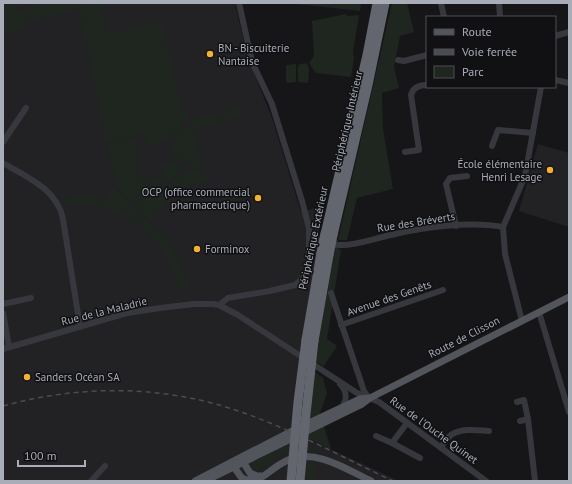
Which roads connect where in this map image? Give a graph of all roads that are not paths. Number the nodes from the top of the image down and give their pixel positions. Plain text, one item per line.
1 (239, 3) edge
2 (377, 3) edge
3 (385, 3) edge
4 (441, 3) edge
5 (499, 3) edge
6 (444, 16) edge
7 (500, 16) edge
8 (569, 32) edge
9 (556, 36) edge
10 (426, 55) edge
11 (398, 60) dead end
12 (556, 80) edge
13 (569, 83) edge
14 (426, 85) edge
15 (541, 88) edge
16 (26, 108) dead end
17 (533, 133) junction
18 (3, 142) edge
19 (492, 146) dead end
20 (406, 152) dead end
21 (3, 163) edge
22 (467, 176) dead end
23 (456, 226) junction
24 (503, 227) junction
25 (329, 235) junction
26 (310, 239) junction
27 (444, 290) dead end
28 (331, 293) dead end
29 (569, 297) edge
30 (30, 298) dead end
31 (3, 304) edge
32 (219, 305) junction
33 (3, 312) edge
34 (539, 312) junction
35 (522, 321) junction
36 (341, 325) junction
37 (80, 327) junction
38 (310, 341) junction
39 (6, 348) edge
40 (334, 378) junction
41 (370, 398) junction
42 (517, 402) dead end
43 (341, 408) junction
44 (569, 412) edge
45 (528, 419) junction
46 (520, 420) dead end
47 (407, 423) junction
48 (489, 431) dead end
49 (376, 436) dead end
50 (392, 443) junction
51 (441, 447) junction
52 (420, 458) dead end
53 (236, 464) junction
54 (105, 466) dead end
55 (264, 474) junction
56 (91, 481) edge
57 (195, 481) edge
58 (205, 481) edge
59 (247, 481) edge
60 (255, 481) edge
61 (291, 481) edge
62 (300, 481) edge
63 (371, 481) edge
64 (486, 481) edge
65 (535, 481) edge

1 - 26 street
2 - 25 highway, Périphérique Extérieur
3 - 25 highway, Périphérique Intérieur
4 - 6 street
5 - 7 street
8 - 9 street
10 - 11 street
12 - 13 street
14 - 20 street
15 - 17 street
16 - 18 street
17 - 19 street
17 - 24 street
21 - 37 street
22 - 23 street
23 - 24 street, Rue des Bréverts
23 - 26 street, Rue des Bréverts
24 - 35 street
25 - 38 highway, Périphérique Intérieur, bridge
26 - 32 street
27 - 36 street, Avenue des Genêts
28 - 36 street
29 - 34 main road, Route de Clisson
30 - 31 street
32 - 37 street, Rue de la Maladrie
32 - 40 street, Rue de la Maladrie
33 - 39 street
34 - 35 main road, Route de Clisson
34 - 44 street
35 - 41 main road, Route de Clisson
36 - 41 street
37 - 39 street, Rue de la Maladrie
38 - 61 highway, bridge
38 - 62 highway, Périphérique Intérieur, bridge
40 - 41 street, Rue de la Maladrie
40 - 43 street, Rue de la Maladrie
41 - 43 main road, Route de Clisson
41 - 47 street, Rue de l'Ouche Quinet
41 - 53 main road, Route de Clisson
42 - 45 street
43 - 53 main road, Route de Clisson
45 - 46 street
45 - 65 street
47 - 50 street
47 - 51 street, Rue de l'Ouche Quinet
48 - 51 street
49 - 50 street
50 - 52 street
51 - 64 street, Rue de l'Ouche Quinet
53 - 55 main road
53 - 57 main road, Route de Clisson
53 - 58 main road, Route de Clisson
53 - 59 main road
54 - 56 street
55 - 59 main road
55 - 60 main road
55 - 63 main road

